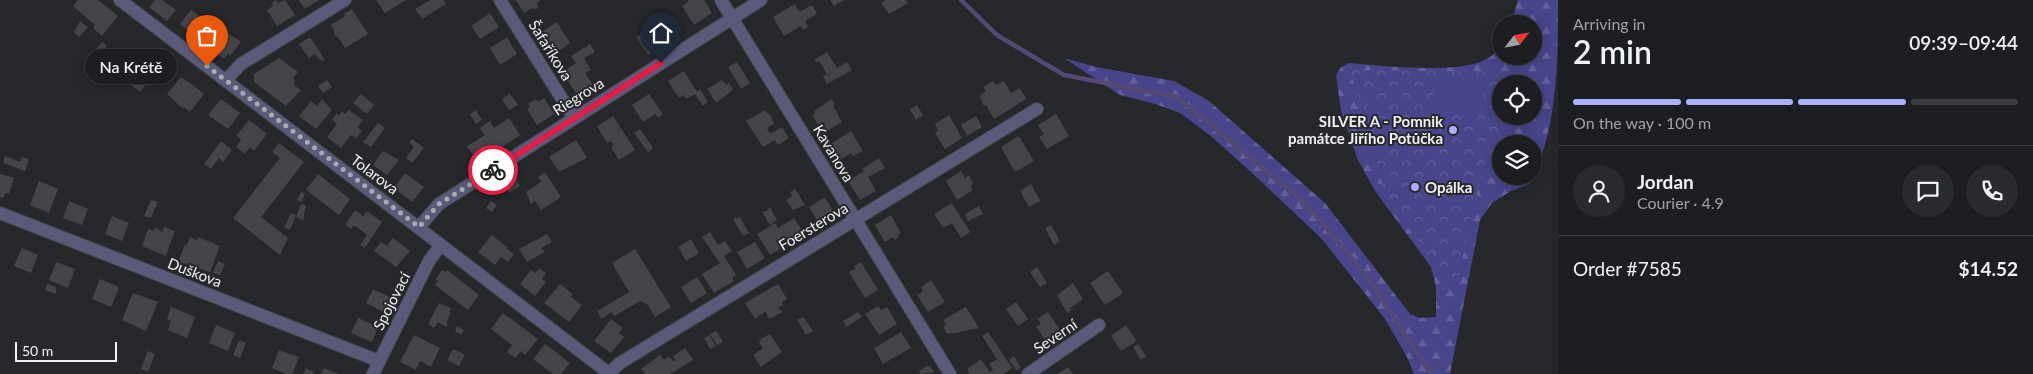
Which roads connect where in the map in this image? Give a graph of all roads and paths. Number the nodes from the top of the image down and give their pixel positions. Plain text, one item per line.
1 (120, 0) edge
2 (345, 0) edge
3 (500, 0) edge
4 (721, 0) edge
5 (761, 0) edge
6 (732, 18) junction
7 (226, 80) junction
8 (1036, 110) dead end
9 (574, 118) junction
10 (0, 213) edge
11 (855, 219) junction
12 (419, 227) junction
13 (441, 245) junction
14 (1099, 325) dead end
15 (379, 361) junction
16 (373, 374) edge
17 (610, 374) edge
18 (950, 374) edge
19 (1028, 374) edge

1 - 7 street, Tolarova
2 - 7 street
3 - 9 street, Šafaříkova
4 - 6 street, Kavanova
5 - 6 street, Riegrova
6 - 9 street, Riegrova
6 - 11 street, Kavanova
7 - 12 street, Tolarova
8 - 11 street, Foersterova
9 - 12 street, Riegrova
10 - 15 street, Duškova
11 - 17 street, Foersterova
11 - 18 street, Kavanova
12 - 13 street, Tolarova
13 - 15 street, Spojovací
13 - 17 street, Tolarova
14 - 19 street, Severní
15 - 16 street, Spojovací

